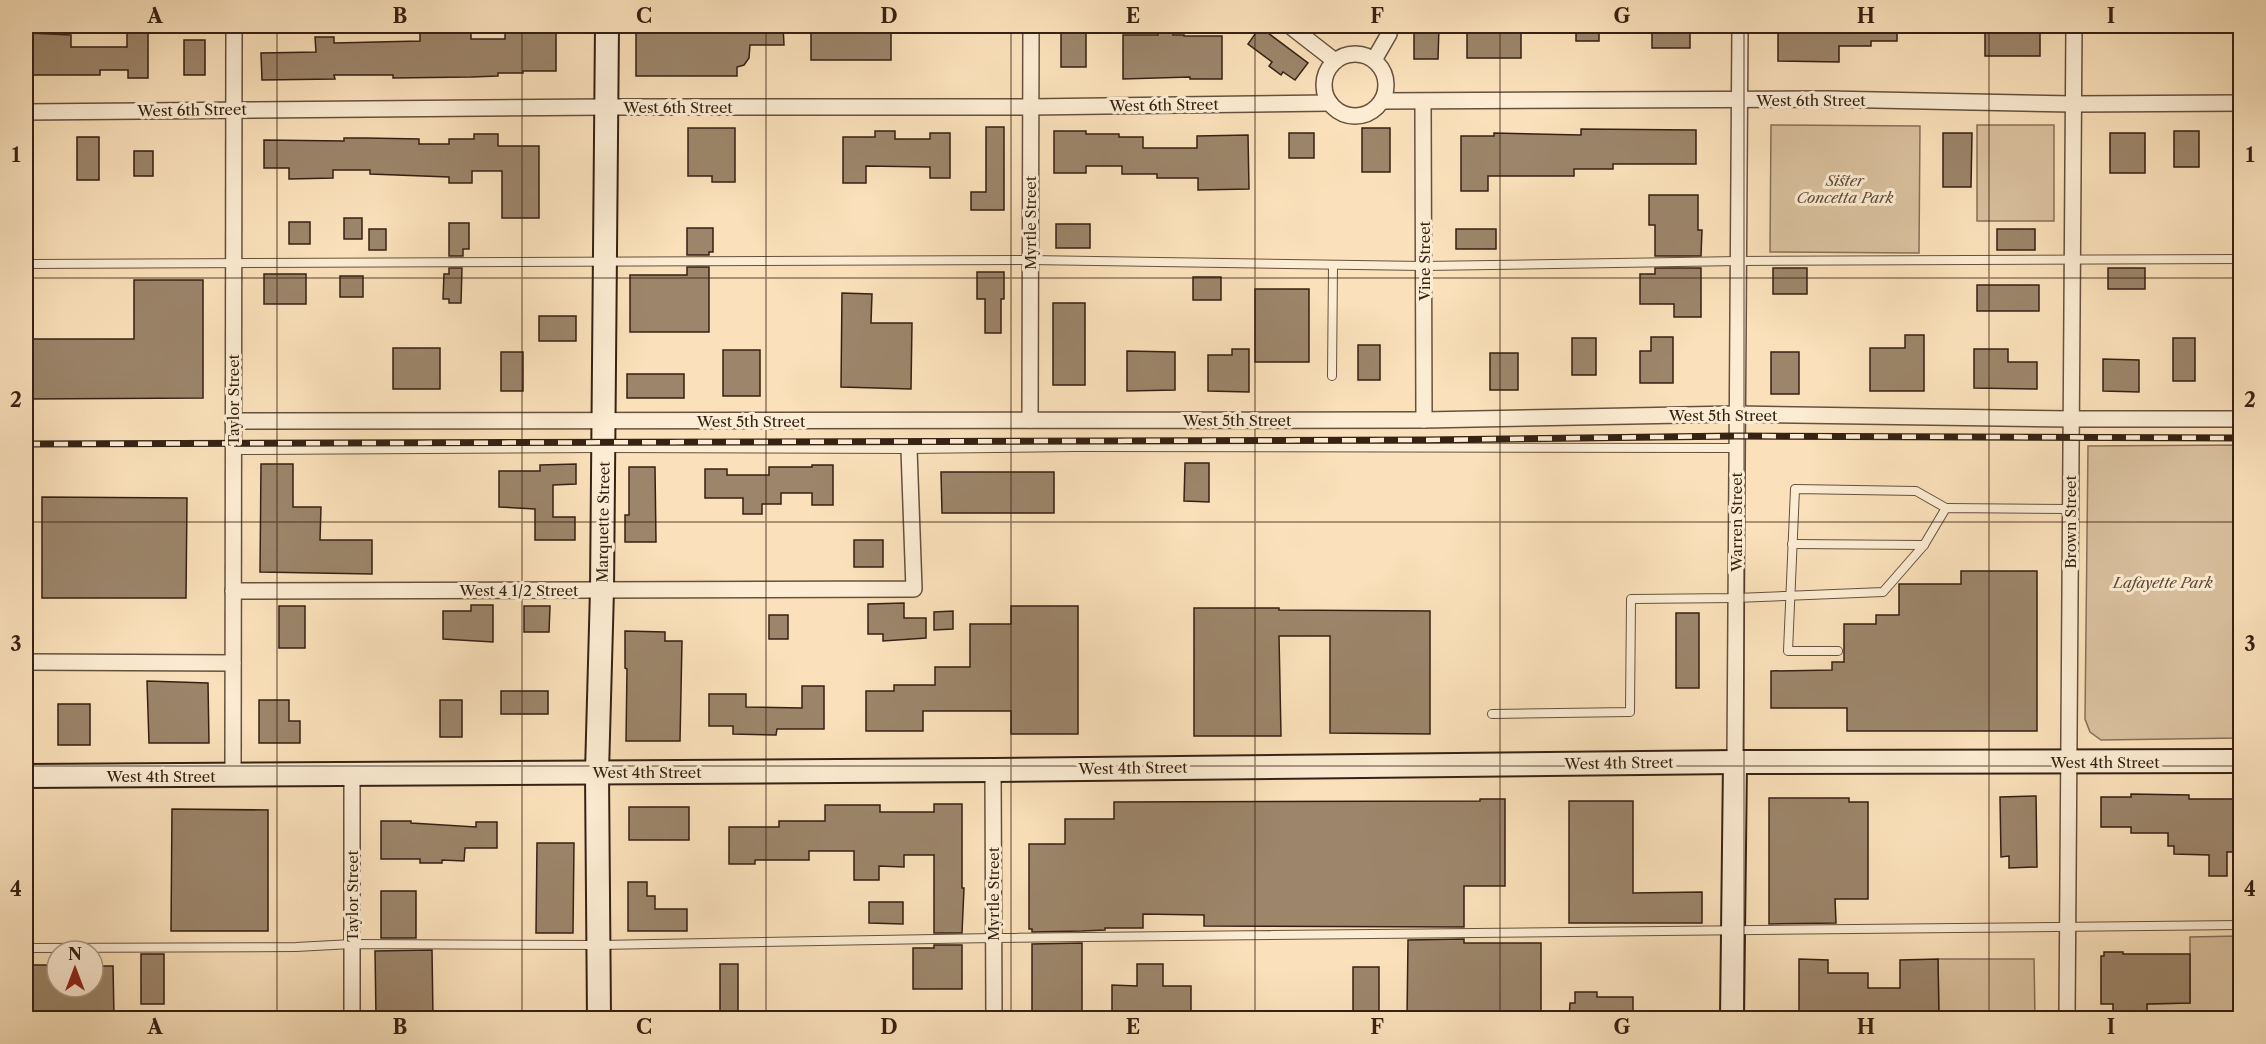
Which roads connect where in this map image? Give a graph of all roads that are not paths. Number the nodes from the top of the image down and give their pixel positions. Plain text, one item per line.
1 (234, 26) edge
2 (607, 26) edge
3 (1031, 26) edge
4 (1290, 26) edge
5 (1389, 26) edge
6 (1740, 26) edge
7 (2074, 26) edge
8 (1374, 60) junction
9 (1335, 61) junction
10 (1739, 100) junction
11 (1382, 101) junction
12 (1423, 102) junction
13 (2241, 102) edge
14 (1330, 103) junction
15 (2073, 104) junction
16 (607, 107) junction
17 (1030, 107) junction
18 (234, 109) junction
19 (26, 112) edge
20 (2241, 259) edge
21 (1030, 260) junction
22 (2072, 260) junction
23 (1739, 261) junction
24 (606, 263) junction
25 (26, 264) edge
26 (234, 265) junction
27 (1333, 265) junction
28 (1424, 266) junction
29 (1332, 376) dead end
30 (1736, 414) junction
31 (2241, 418) edge
32 (2071, 419) junction
33 (1030, 420) junction
34 (1424, 420) junction
35 (233, 421) junction
36 (604, 421) junction
37 (604, 448) junction
38 (1736, 448) junction
39 (909, 449) junction
40 (233, 450) junction
41 (1946, 508) junction
42 (2070, 509) junction
43 (1792, 544) junction
44 (1924, 544) junction
45 (602, 590) junction
46 (232, 591) junction
47 (1790, 596) junction
48 (1736, 598) junction
49 (1838, 651) dead end
50 (26, 662) edge
51 (232, 663) junction
52 (1492, 714) dead end
53 (2241, 761) edge
54 (1735, 762) junction
55 (2068, 762) junction
56 (993, 770) junction
57 (597, 772) junction
58 (352, 774) junction
59 (232, 775) junction
60 (26, 776) edge
61 (2241, 925) edge
62 (2067, 926) junction
63 (1734, 931) junction
64 (993, 938) junction
65 (352, 944) junction
66 (599, 945) junction
67 (26, 948) edge
68 (352, 1018) edge
69 (599, 1018) edge
70 (994, 1018) edge
71 (1732, 1018) edge
72 (2067, 1018) edge

1 - 18 street, Taylor Street
2 - 16 main road, Marquette Street
3 - 17 street, Myrtle Street
4 - 9 street
5 - 8 street
6 - 10 street, Warren Street
7 - 15 street, Brown Street
8 - 9 street
8 - 11 street
9 - 14 street
10 - 12 street, West 6th Street
10 - 15 street, West 6th Street
10 - 23 street, Warren Street
11 - 12 street, West 6th Street
11 - 14 street
12 - 28 street, Vine Street
13 - 15 street, West 6th Street
14 - 17 street, West 6th Street
15 - 22 street, Brown Street
16 - 17 street, West 6th Street
16 - 18 street, West 6th Street
16 - 24 main road, Marquette Street
17 - 21 street, Myrtle Street
18 - 19 street, West 6th Street
18 - 26 street, Taylor Street
20 - 22 lane
21 - 24 lane
21 - 27 lane
21 - 33 street, Myrtle Street
22 - 23 lane
22 - 32 street, Brown Street
23 - 28 lane
23 - 30 street, Warren Street
24 - 26 lane
24 - 36 main road, Marquette Street
25 - 26 lane
26 - 35 street, Taylor Street
27 - 28 lane
27 - 29 lane
28 - 34 street, Vine Street
30 - 32 street, West 5th Street
30 - 34 street, West 5th Street
30 - 38 street, Warren Street
31 - 32 street, West 5th Street
32 - 42 street, Brown Street
33 - 34 street, West 5th Street
33 - 36 street, West 5th Street
35 - 36 street, West 5th Street
35 - 40 street, Taylor Street
36 - 37 main road, Marquette Street
37 - 39 lane
37 - 40 lane
37 - 45 main road, Marquette Street
38 - 39 lane
38 - 48 street, Warren Street
39 - 45 street, West 4 1/2 Street
40 - 46 street, Taylor Street
41 - 42 lane
41 - 43 lane
41 - 44 lane
42 - 55 street, Brown Street
43 - 44 lane
43 - 47 lane
44 - 47 lane
45 - 46 street, West 4 1/2 Street
45 - 57 main road, Marquette Street
46 - 51 street, Taylor Street
47 - 48 lane
47 - 49 lane
48 - 52 lane
48 - 54 street, Warren Street
50 - 51 street
51 - 59 street, Taylor Street
53 - 55 main road, West 4th Street
54 - 55 main road, West 4th Street
54 - 56 main road, West 4th Street
54 - 63 main road, Warren Street
55 - 62 street, Brown Street
56 - 57 main road, West 4th Street
56 - 64 street, Myrtle Street
57 - 58 main road, West 4th Street
57 - 66 main road, Marquette Street
58 - 59 main road, West 4th Street
58 - 65 street, Taylor Street
59 - 60 main road, West 4th Street
61 - 62 lane
62 - 63 lane
62 - 72 street, Brown Street
63 - 64 lane
63 - 71 main road, Warren Street
64 - 66 lane
64 - 70 street, Myrtle Street
65 - 66 lane
65 - 67 lane
65 - 68 street, Taylor Street
66 - 69 main road, Marquette Street

